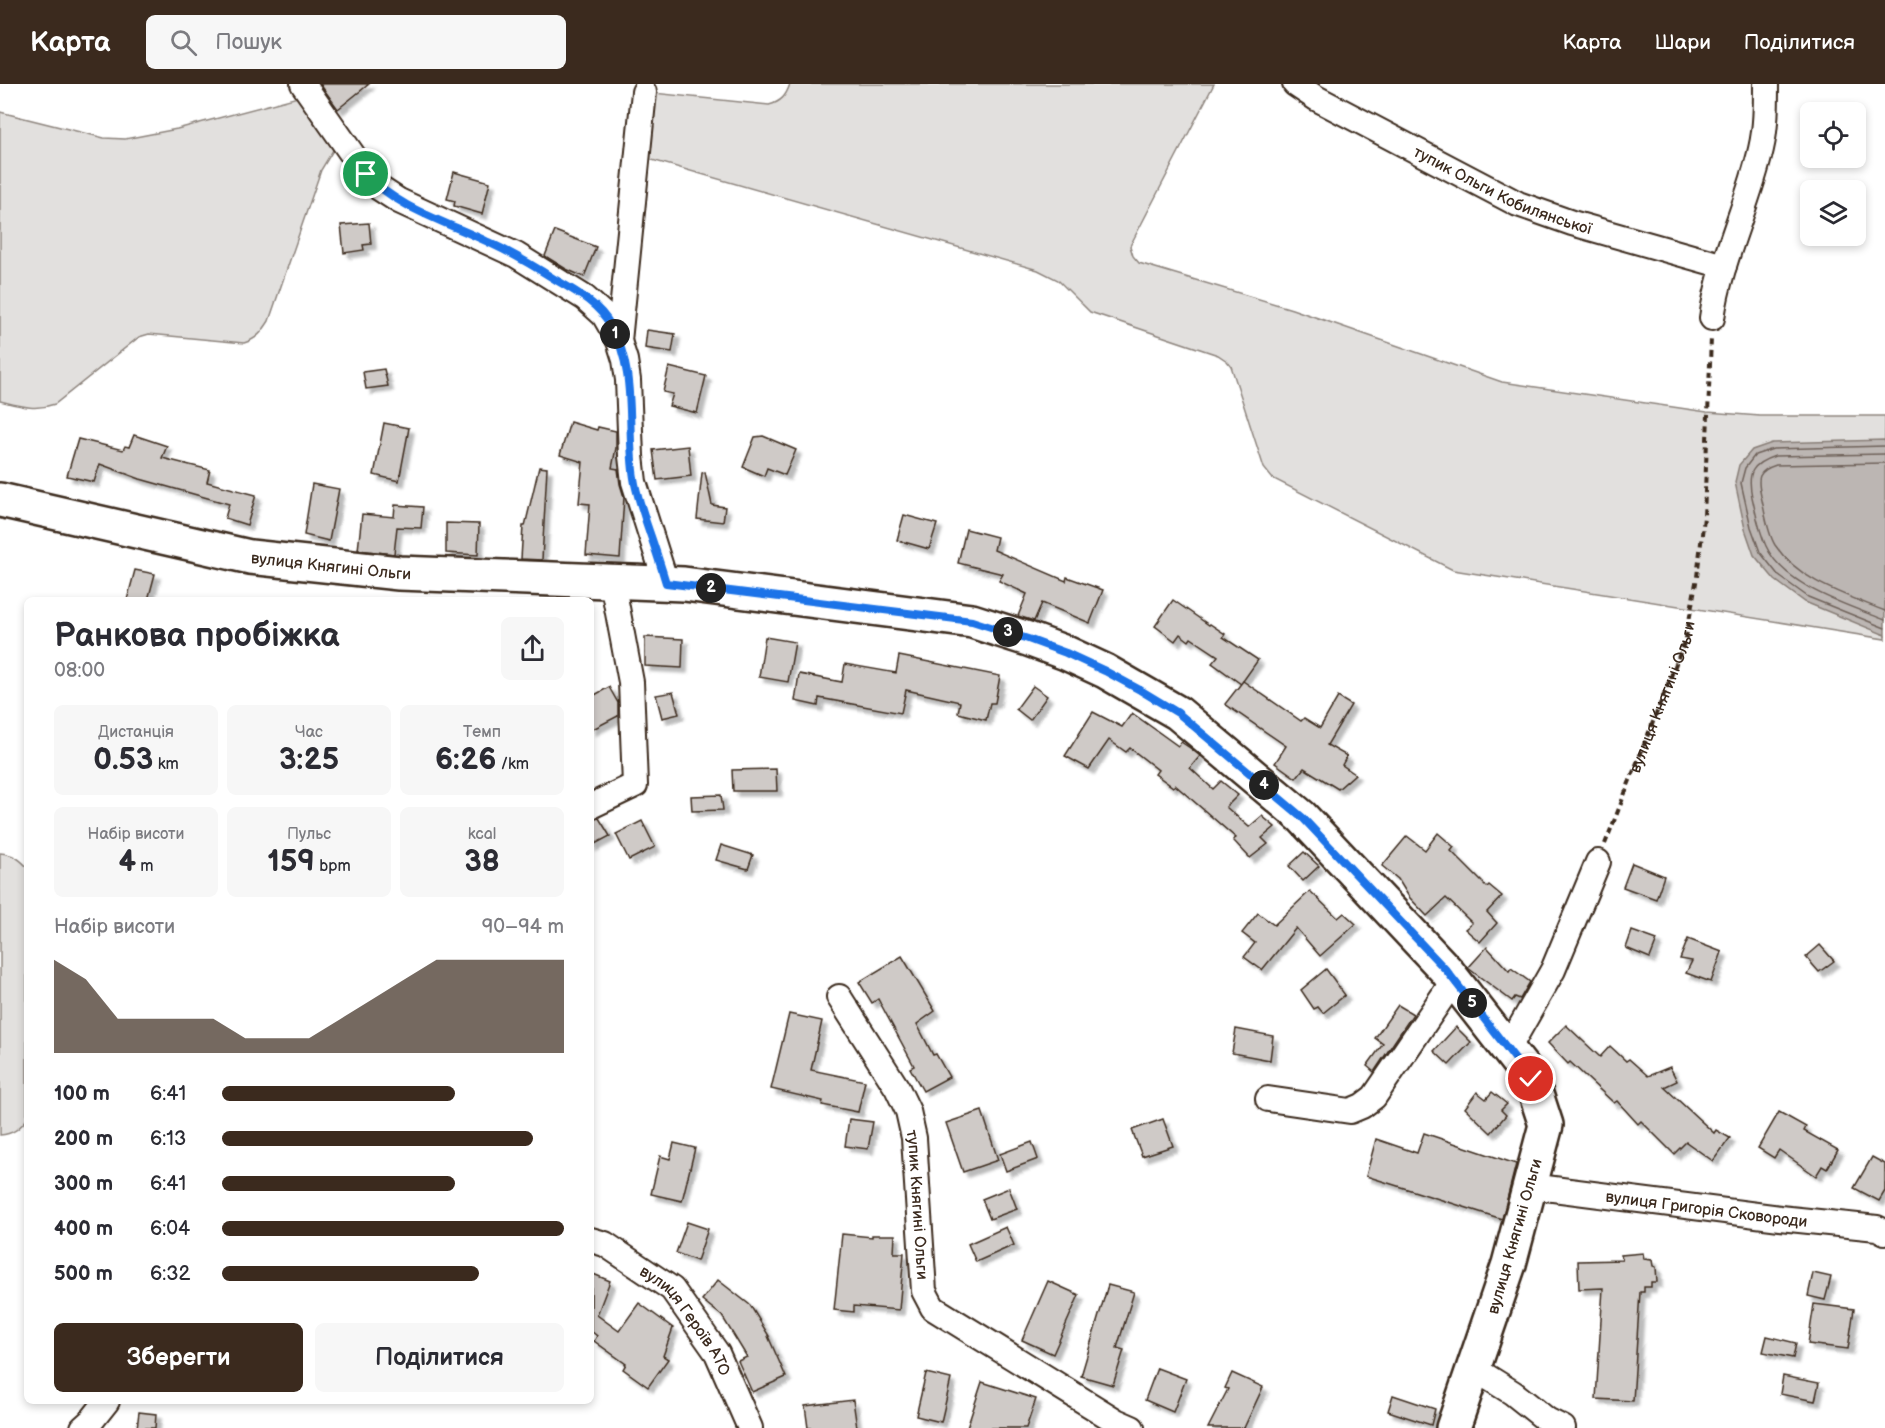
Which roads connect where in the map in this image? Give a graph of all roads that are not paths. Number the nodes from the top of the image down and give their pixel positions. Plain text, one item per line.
1 (303, 84) edge
2 (1295, 84) edge
3 (1766, 84) edge
4 (644, 92) dead end
5 (1724, 266) junction
6 (1712, 318) road end
7 (619, 342) junction
8 (0, 500) edge
9 (612, 581) junction
10 (666, 583) junction
11 (594, 805) edge
12 (1598, 862) road end
13 (1454, 980) junction
14 (838, 997) dead end
15 (1508, 1049) junction
16 (1268, 1099) dead end
17 (1530, 1186) junction
18 (1885, 1232) edge
19 (594, 1241) edge
20 (1473, 1368) junction
21 (105, 1404) edge
22 (83, 1428) edge
23 (750, 1428) edge
24 (1132, 1428) edge
25 (1453, 1428) edge
26 (1563, 1428) edge

1 - 7 street
2 - 5 street, тупик Ольги Кобилянської
3 - 5 street
4 - 7 street
5 - 6 street
7 - 10 street
8 - 9 street, вулиця Княгині Ольги
9 - 10 street, вулиця Княгині Ольги
9 - 11 street
10 - 13 street, вулиця Княгині Ольги
12 - 15 street
13 - 15 street, вулиця Княгині Ольги
13 - 16 street
14 - 24 street, тупик Княгині Ольги
15 - 17 street, вулиця Княгині Ольги
17 - 18 street, вулиця Григорія Сковороди
17 - 20 street, вулиця Княгині Ольги
19 - 23 street, вулиця Героїв АТО
20 - 25 street, вулиця Княгині Ольги
20 - 26 street
21 - 22 street

